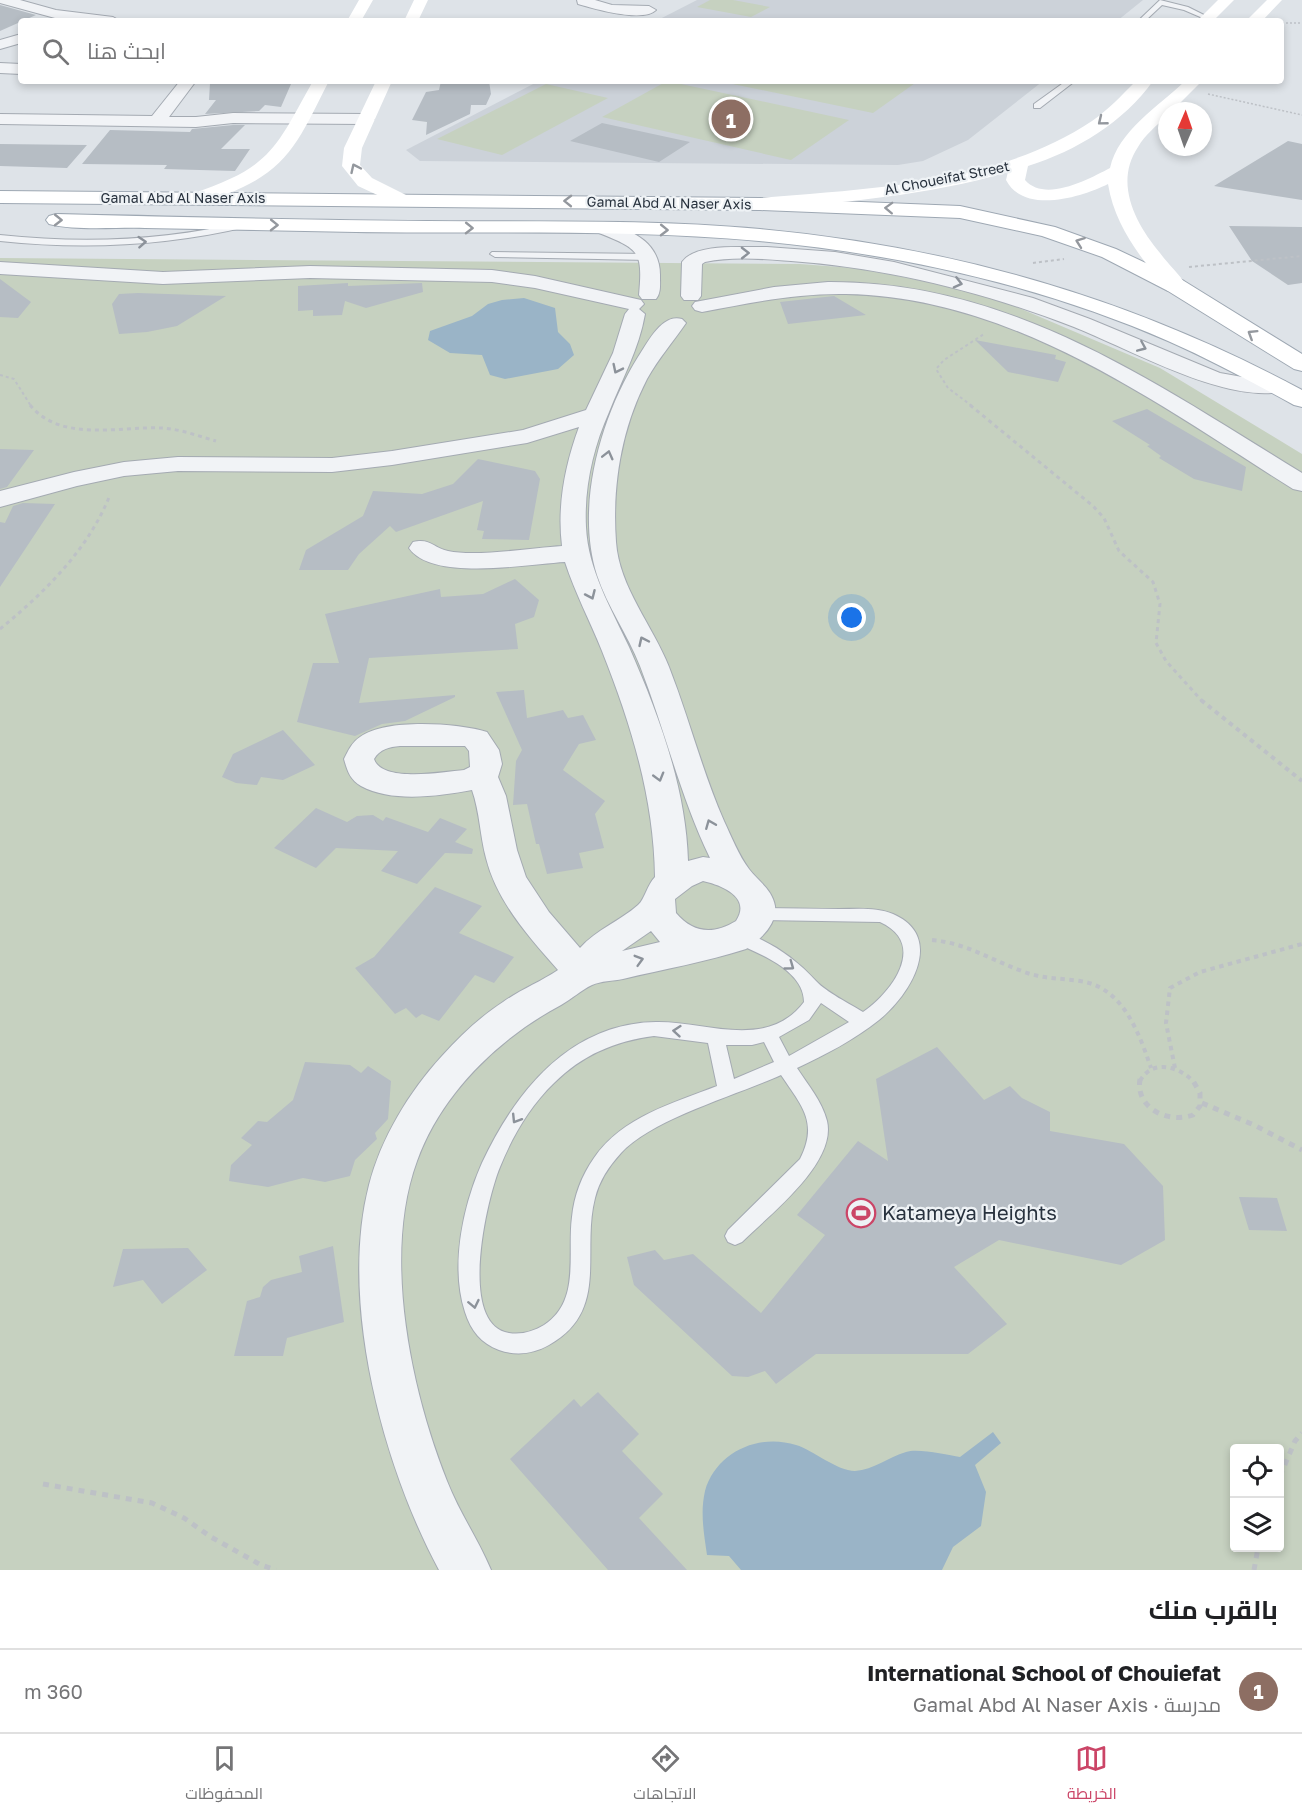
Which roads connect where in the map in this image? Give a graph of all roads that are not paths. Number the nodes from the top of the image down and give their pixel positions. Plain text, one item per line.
1 (4, 0) edge
2 (366, 0) edge
3 (421, 0) edge
4 (1227, 0) edge
5 (1275, 0) edge
6 (1162, 1) edge
7 (582, 4) edge
8 (0, 13) edge
9 (18, 18) edge
10 (59, 18) edge
11 (356, 18) edge
12 (412, 18) edge
13 (629, 18) edge
14 (1144, 18) edge
15 (1203, 18) edge
16 (1208, 18) edge
17 (1256, 18) edge
18 (0, 68) edge
19 (18, 69) edge
20 (186, 84) edge
21 (319, 84) edge
22 (383, 84) edge
23 (1067, 84) edge
24 (1138, 84) edge
25 (1191, 85) edge
26 (1037, 106) dead end
27 (0, 118) edge
28 (157, 121) junction
29 (297, 124) junction
30 (363, 125) junction
31 (1020, 164) junction
32 (1119, 171) junction
33 (0, 197) edge
34 (198, 198) junction
35 (401, 200) junction
36 (760, 204) junction
37 (35, 219) dead end
38 (247, 224) junction
39 (606, 229) junction
40 (0, 238) edge
41 (495, 254) dead end
42 (650, 261) junction
43 (691, 266) junction
44 (0, 268) edge
45 (1176, 286) junction
46 (697, 301) junction
47 (639, 304) junction
48 (675, 323) junction
49 (1302, 363) edge
50 (1277, 386) junction
51 (1302, 400) edge
52 (596, 414) junction
53 (508, 439) junction
54 (580, 458) junction
55 (1302, 484) edge
56 (0, 499) edge
57 (422, 548) dead end
58 (575, 553) junction
59 (482, 776) dead end
60 (736, 876) junction
61 (665, 894) junction
62 (748, 925) junction
63 (705, 945) junction
64 (582, 974) junction
65 (813, 988) junction
66 (862, 1022) junction
67 (768, 1033) junction
68 (716, 1038) junction
69 (785, 1066) junction
70 (727, 1089) junction
71 (735, 1236) dead end
72 (466, 1570) edge

1 - 10 street
2 - 11 main road
3 - 12 main road
4 - 16 main road
5 - 17 main road
6 - 14 lane
6 - 15 lane
7 - 13 street
8 - 9 street
18 - 19 street
20 - 28 street
21 - 29 main road
22 - 30 main road
23 - 26 lane
24 -> 31 main road, Al Choueifat Street
25 - 32 main road
27 - 28 street
28 - 29 street
29 - 30 street
29 - 34 main road
35 -> 30 main road
31 - 32 main road
31 - 36 main road, Al Choueifat Street
32 - 45 main road
33 - 34 main road, Gamal Abd Al Naser Axis
34 - 35 main road, Gamal Abd Al Naser Axis
36 -> 35 main road, Gamal Abd Al Naser Axis
45 -> 36 main road, Gamal Abd Al Naser Axis
37 -> 38 main road, Gamal Abd Al Naser Axis
38 -> 39 main road, Gamal Abd Al Naser Axis
40 -> 38 lane
39 - 42 street
39 -> 50 main road, Gamal Abd Al Naser Axis
41 - 42 lane
42 - 43 street
42 - 47 street
43 - 46 street
43 -> 50 street
44 - 47 street
49 -> 45 main road, Gamal Abd Al Naser Axis
46 - 47 street
46 - 48 street
46 - 55 street
47 - 48 street
47 -> 52 street
60 -> 48 street
50 - 51 main road, Gamal Abd Al Naser Axis
52 - 53 street
52 - 54 street
53 - 54 street
53 - 56 street
54 - 58 street
57 - 58 street
58 -> 61 street
59 - 64 street
60 - 61 street
60 - 62 street
61 - 63 street
61 - 64 street
62 - 63 street
62 -> 65 lane
62 - 66 lane
64 -> 63 street
64 - 72 street
65 - 66 lane
65 - 67 lane
66 - 69 lane
67 - 68 lane
67 - 69 lane
68 - 70 lane
68 -> 70 lane
69 - 70 lane
69 - 71 lane

